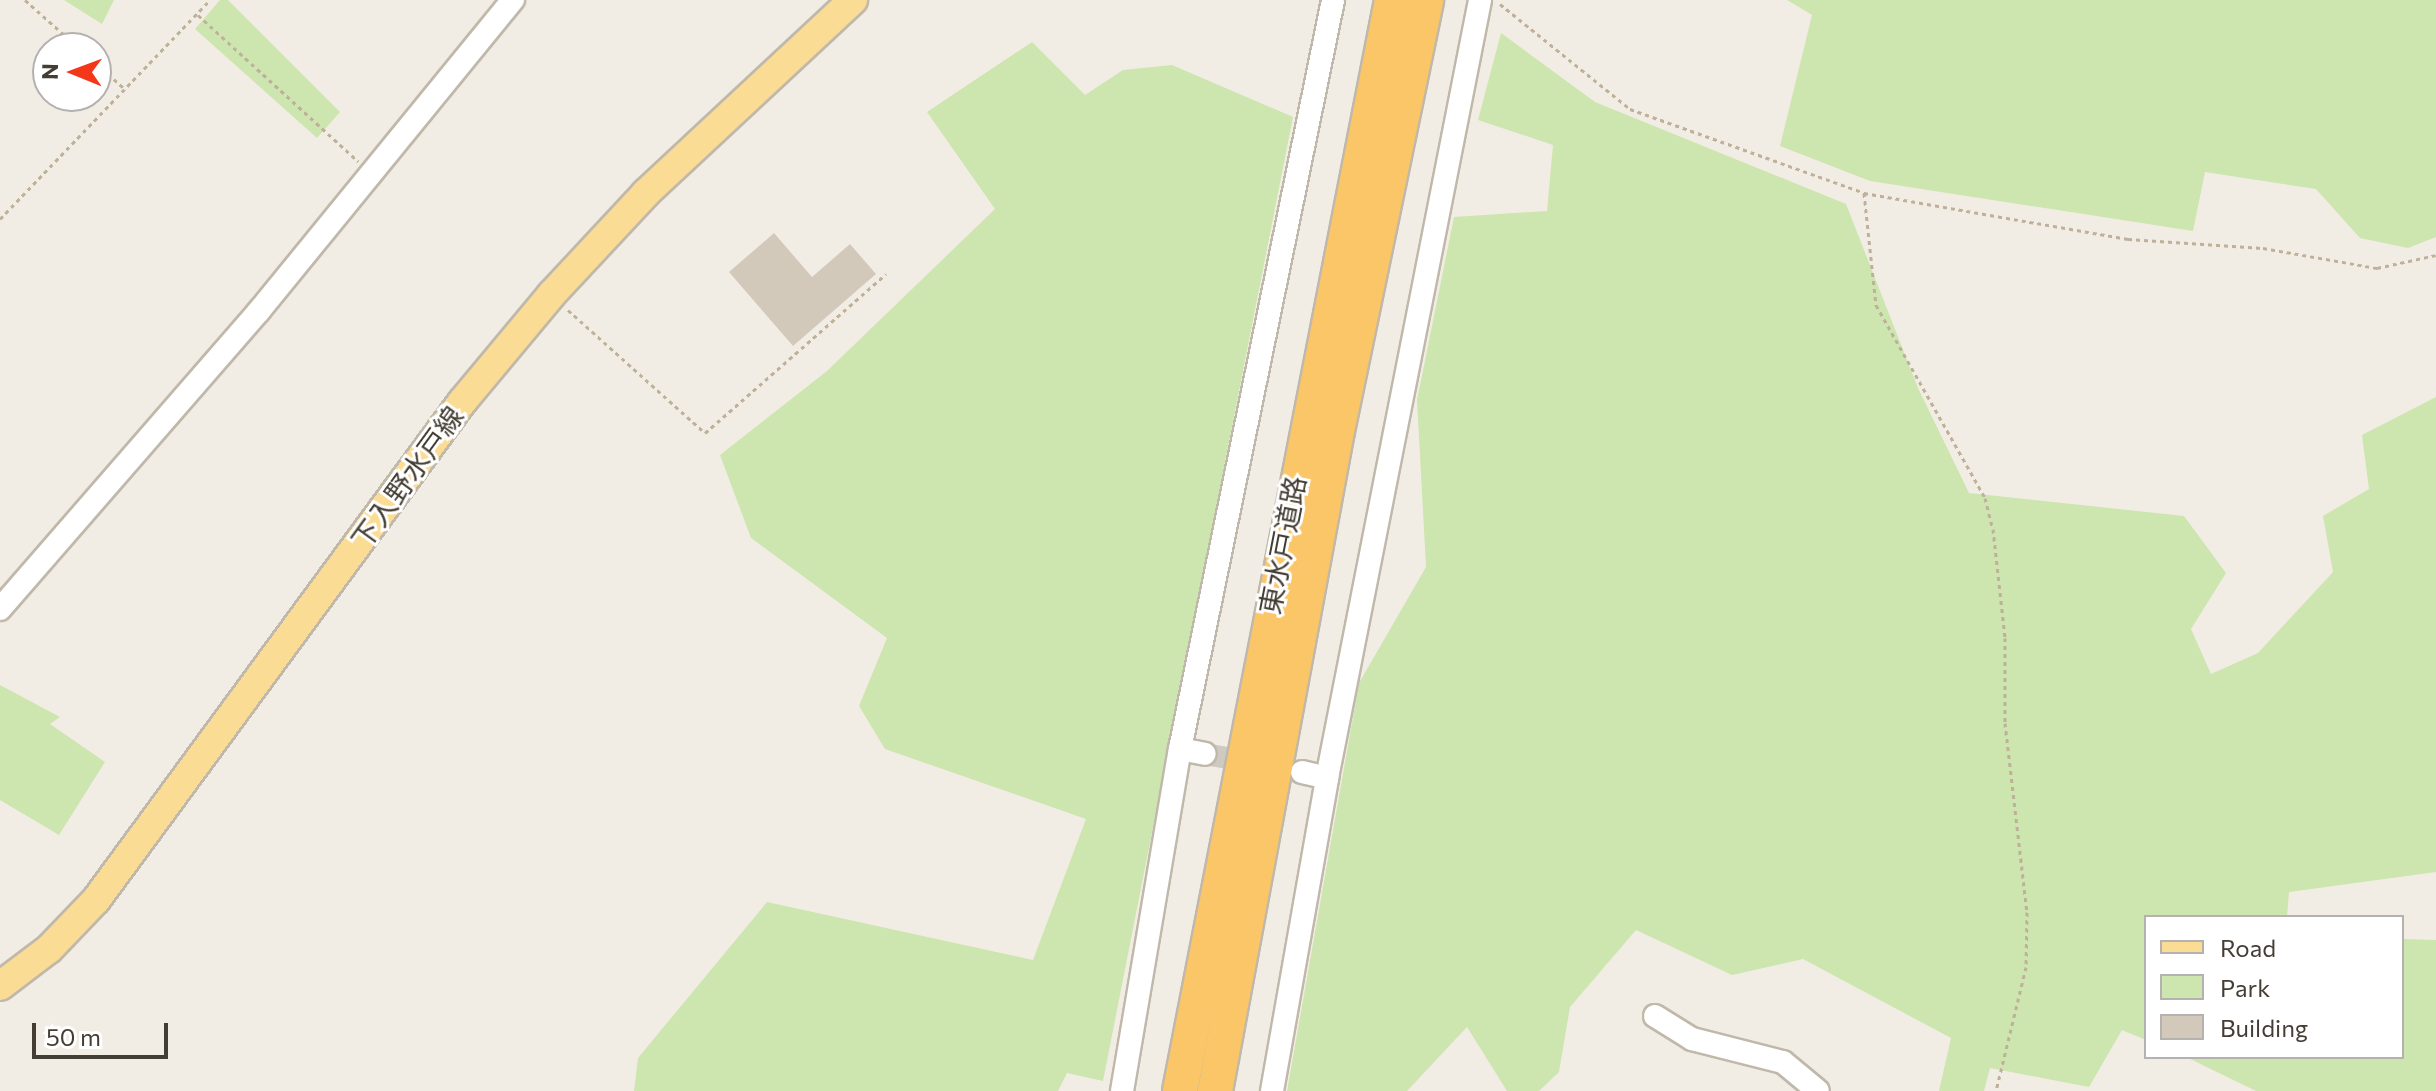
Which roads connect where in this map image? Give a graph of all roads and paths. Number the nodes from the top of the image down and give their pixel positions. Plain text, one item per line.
1 (25, 0) edge
2 (210, 0) edge
3 (513, 0) edge
4 (853, 0) edge
5 (1333, 0) edge
6 (1392, 0) edge
7 (1426, 0) edge
8 (1479, 0) edge
9 (198, 15) junction
10 (61, 32) edge
11 (112, 77) edge
12 (125, 89) junction
13 (372, 174) junction
14 (1864, 193) junction
15 (0, 219) edge
16 (2436, 255) edge
17 (886, 274) dead end
18 (551, 295) junction
19 (0, 609) edge
20 (1180, 749) junction
21 (1205, 754) tunnel mouth
22 (1302, 772) dead end
23 (1327, 778) junction
24 (0, 986) edge
25 (1655, 1016) dead end
26 (1122, 1091) edge
27 (1180, 1091) edge
28 (1215, 1091) edge
29 (1272, 1091) edge
30 (1818, 1091) edge
31 (1996, 1091) edge

1 - 10 path
2 - 9 path
3 - 13 street
4 - 18 main road, 下入野水戸線
5 - 20 street
6 - 27 highway, 東水戸道路
7 - 28 highway, 東水戸道路
8 - 14 path
8 - 23 street
9 - 12 path
9 - 13 path
11 - 12 path
12 - 15 path
13 - 19 street
14 - 16 path
14 - 31 path
17 - 18 path
18 - 24 main road, 下入野水戸線
20 - 21 street
20 - 26 street
22 - 23 street
23 - 29 street
25 - 30 street

